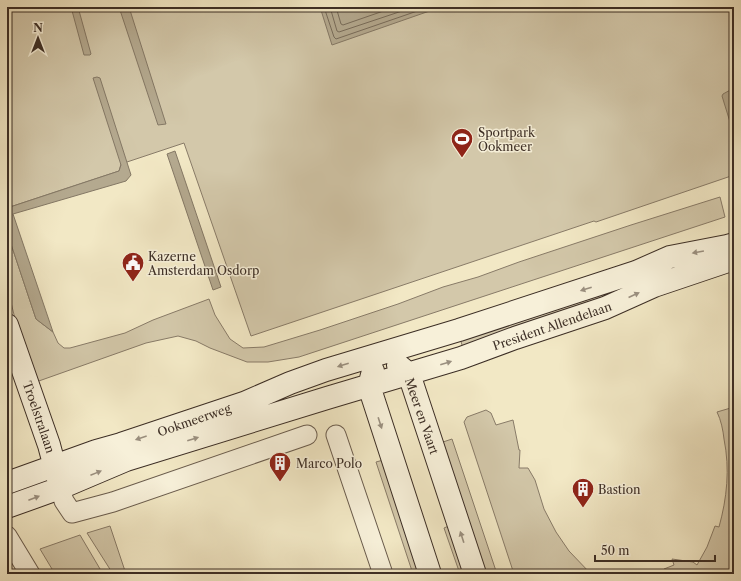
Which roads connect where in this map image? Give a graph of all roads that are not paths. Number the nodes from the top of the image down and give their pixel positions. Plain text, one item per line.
1 (734, 244) edge
2 (734, 259) edge
3 (7, 325) edge
4 (380, 354) junction
5 (409, 374) junction
6 (369, 386) junction
7 (307, 435) dead end
8 (336, 435) dead end
9 (55, 466) junction
10 (7, 483) edge
11 (60, 488) junction
12 (7, 507) edge
13 (7, 536) edge
14 (30, 574) edge
15 (383, 574) edge
16 (430, 574) edge
17 (475, 574) edge

1 -> 4 main road, President Allendelaan
5 -> 2 main road, President Allendelaan
3 - 9 main road, Troelstralaan
4 - 5 main road, Meer en Vaart
4 - 6 main road
4 -> 9 main road, Ookmeerweg
5 - 6 main road, President Allendelaan
17 -> 5 main road, Meer en Vaart
11 -> 6 main road, Ookmeerweg
6 -> 16 main road
7 - 11 street
8 - 15 street
9 - 10 main road, Ookmeerweg
9 - 11 main road, Troelstralaan
12 -> 11 main road, Ookmeerweg
13 - 14 street

